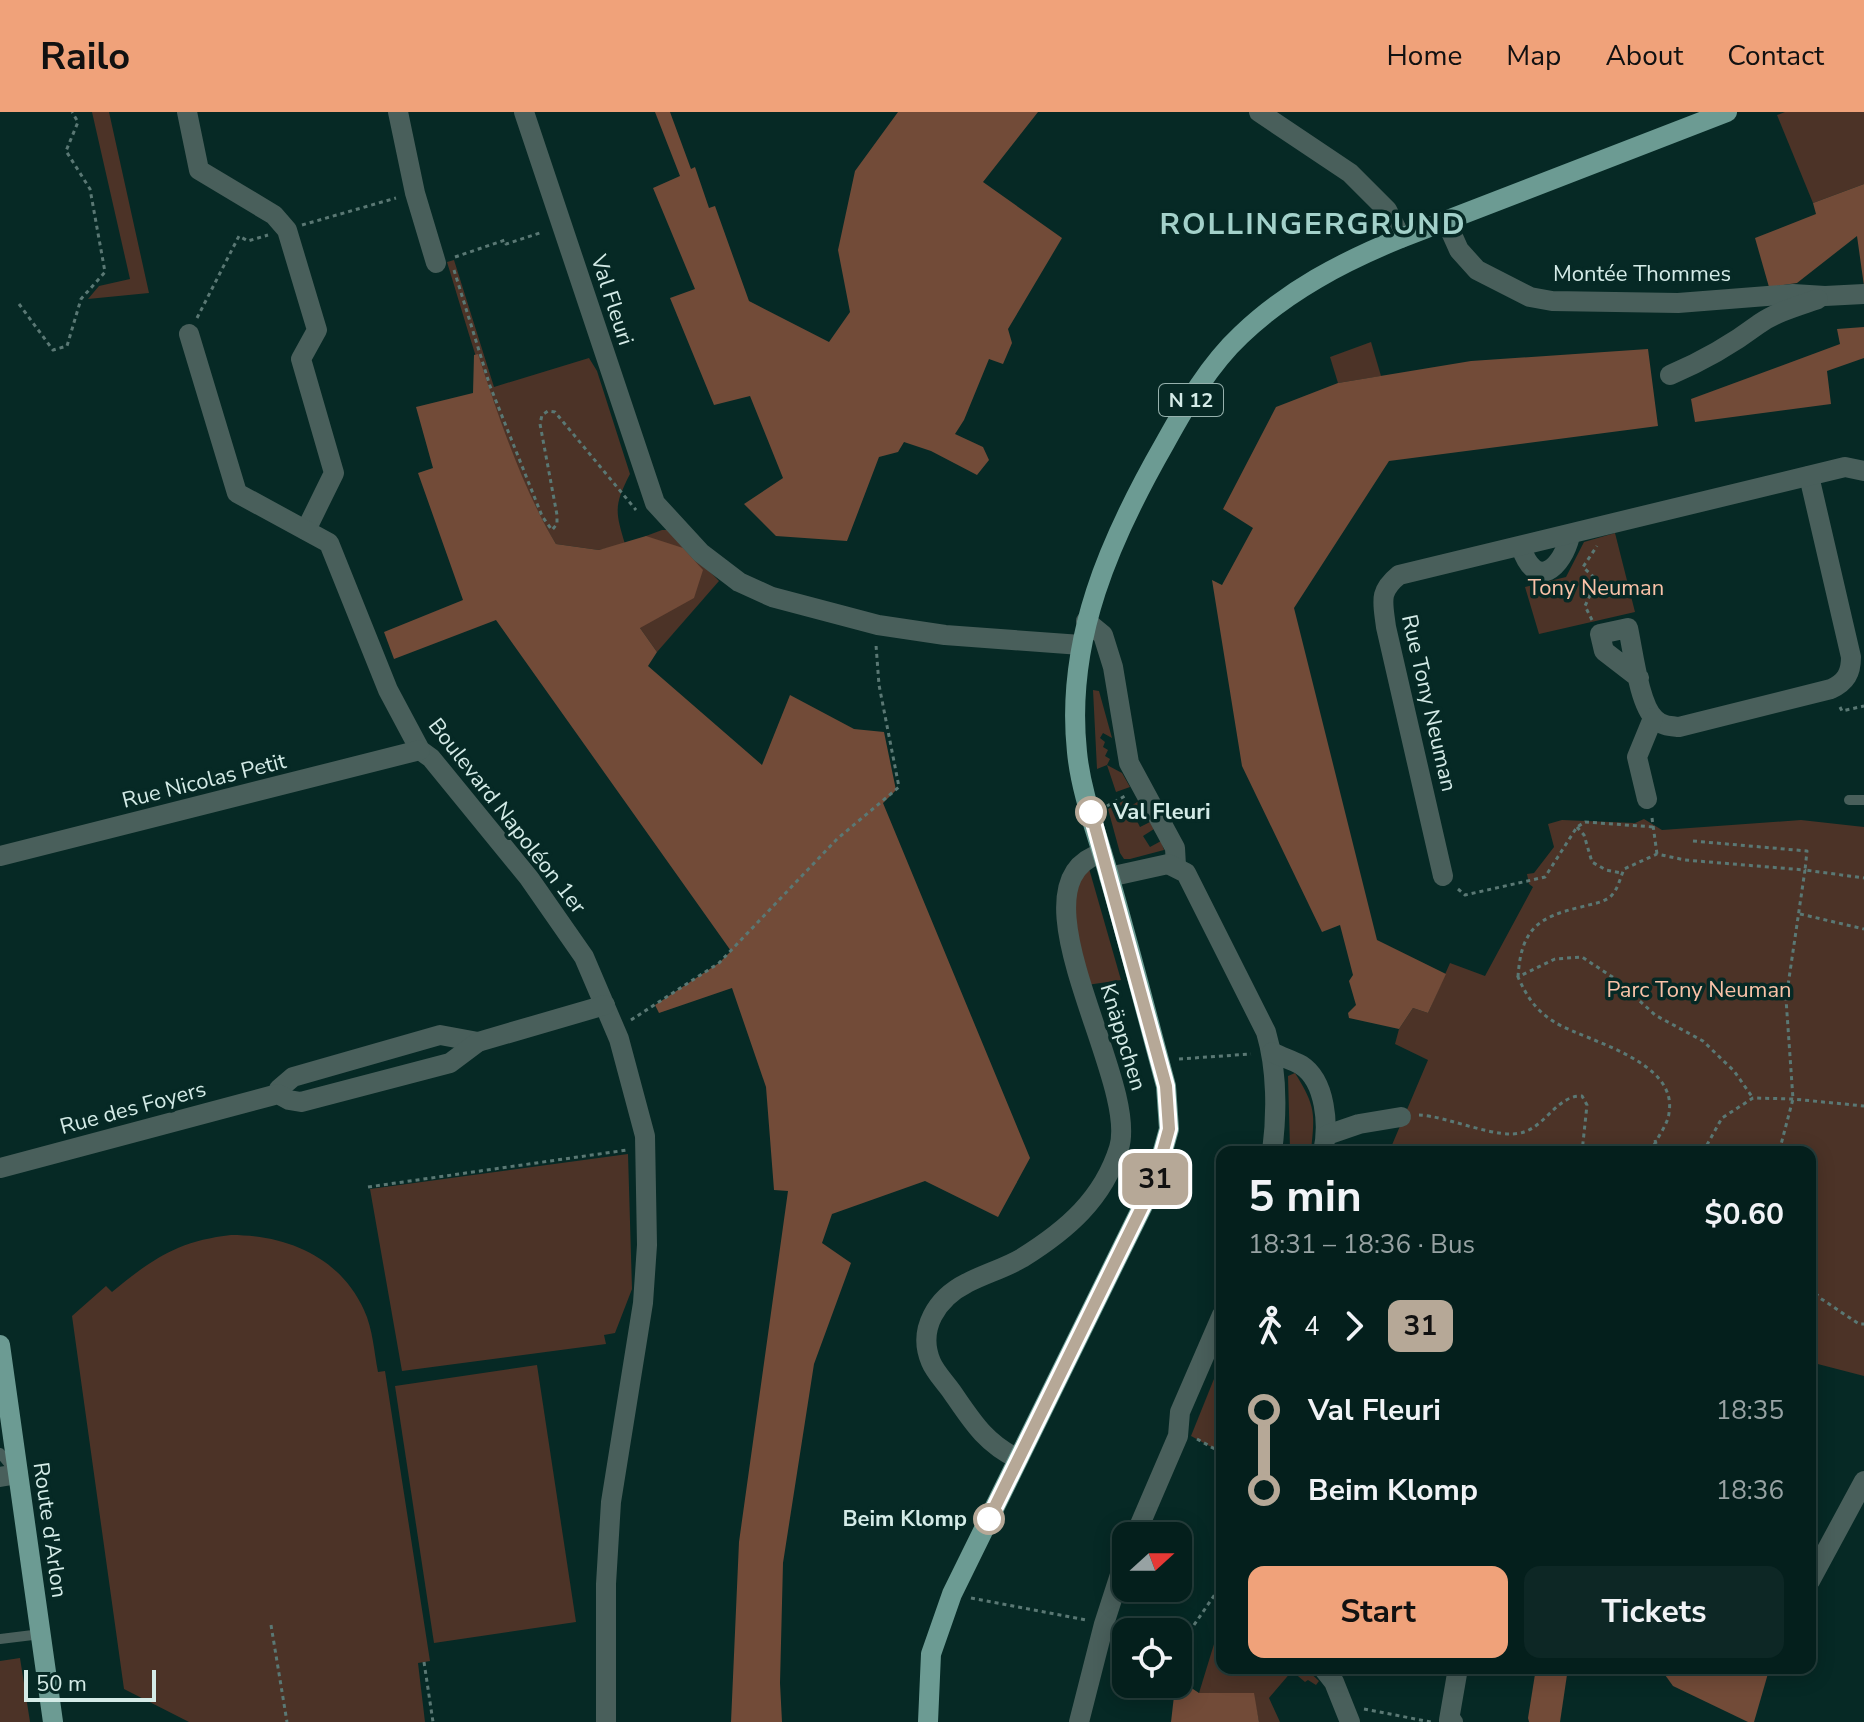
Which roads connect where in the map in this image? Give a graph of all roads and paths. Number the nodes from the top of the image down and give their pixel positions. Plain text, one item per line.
1 (72, 112) edge
2 (187, 112) edge
3 (398, 112) edge
4 (524, 112) edge
5 (1259, 112) edge
6 (1727, 112) edge
7 (380, 203) dead end
8 (1446, 221) junction
9 (562, 226) junction
10 (287, 230) junction
11 (1401, 238) junction
12 (436, 263) dead end
13 (1864, 294) edge
14 (1825, 296) junction
15 (19, 304) dead end
16 (189, 334) joint
17 (1670, 375) dead end
18 (1864, 471) edge
19 (1809, 476) junction
20 (646, 506) junction
21 (1609, 526) junction
22 (306, 530) junction
23 (1570, 536) junction
24 (1521, 547) junction
25 (1086, 621) junction
26 (878, 625) junction
27 (1600, 634) junction
28 (1081, 645) junction
29 (1639, 678) junction
30 (1653, 718) junction
31 (420, 750) junction
32 (1142, 786) junction
33 (1647, 799) dead end
34 (1849, 800) dead end
35 (1864, 800) edge
36 (1104, 807) dead end
37 (1577, 827) junction
38 (1693, 841) dead end
39 (1102, 853) junction
40 (1657, 854) junction
41 (0, 856) edge
42 (1176, 866) junction
43 (1805, 870) junction
44 (1622, 873) junction
45 (1443, 876) joint
46 (1109, 877) junction
47 (1864, 878) edge
48 (1800, 914) junction
49 (1864, 929) edge
50 (1518, 977) junction
51 (605, 1005) junction
52 (631, 1020) dead end
53 (478, 1042) junction
54 (1272, 1052) junction
55 (1175, 1059) dead end
56 (278, 1094) junction
57 (1753, 1098) junction
58 (1793, 1099) junction
59 (1864, 1106) edge
60 (1401, 1117) dead end
61 (1434, 1117) dead end
62 (1655, 1140) junction
63 (1325, 1144) edge
64 (647, 1146) junction
65 (1273, 1146) edge
66 (1583, 1146) edge
67 (1653, 1146) edge
68 (1656, 1146) edge
69 (1706, 1146) edge
70 (1781, 1146) edge
71 (0, 1168) edge
72 (368, 1187) dead end
73 (1816, 1294) edge
74 (1864, 1324) edge
75 (1216, 1329) edge
76 (0, 1345) edge
77 (9, 1406) junction
78 (0, 1434) edge
79 (0, 1453) edge
80 (1018, 1459) junction
81 (9, 1475) edge
82 (1864, 1481) edge
83 (1141, 1522) edge
84 (1816, 1570) edge
85 (1216, 1593) edge
86 (968, 1598) dead end
87 (1112, 1599) edge
88 (1104, 1624) junction
89 (271, 1625) dead end
90 (1194, 1625) dead end
91 (41, 1634) junction
92 (0, 1639) edge
93 (424, 1662) dead end
94 (1328, 1674) edge
95 (1457, 1674) edge
96 (1347, 1715) edge
97 (1445, 1721) edge
98 (53, 1722) edge
99 (287, 1722) edge
100 (433, 1722) edge
101 (606, 1722) edge
102 (928, 1722) edge
103 (1079, 1722) edge

1 - 15 path
2 - 10 street
3 - 12 street
4 - 9 street, Val Fleuri
5 - 11 street
6 - 8 main road, N 12
7 - 10 path
8 - 11 main road, N 12
8 - 14 street, Montée Thommes
9 - 20 street, Val Fleuri
9 - 20 path
10 - 16 path
10 - 22 street
11 - 25 main road, N 12
13 - 14 street, Montée Thommes
14 - 17 street, Montée Thommes
16 - 22 street, Boulevard Napoléon 1er
18 - 19 street, Rue Tony Neuman
19 - 21 street, Rue Tony Neuman
19 - 30 street
20 - 26 street, Val Fleuri
21 - 23 street, Rue Tony Neuman
21 - 27 path
22 - 31 street, Boulevard Napoléon 1er
23 - 24 street, Rue Tony Neuman
23 - 24 street
24 - 45 street, Rue Tony Neuman
25 - 28 main road, N 12
25 - 32 street
26 - 28 street, Val Fleuri
26 - 52 path
27 - 29 street
27 - 29 street
28 - 39 main road, N 12
29 - 30 street
30 - 33 street
31 - 41 street, Rue Nicolas Petit
31 - 51 street, Boulevard Napoléon 1er
32 - 36 path
32 - 42 street
34 - 35 lane
37 - 40 path
37 - 44 path
37 - 45 path
38 - 43 path
39 - 46 main road, N 12
39 - 80 street, Knäppchen
40 - 43 path
40 - 44 path
42 - 46 street
42 - 54 street
43 - 47 path
43 - 48 path
44 - 50 path
46 - 80 main road, N 12
48 - 49 path
48 - 58 path
50 - 57 path
50 - 62 path
51 - 53 street, Rue des Foyers
51 - 64 street, Boulevard Napoléon 1er
53 - 56 street, Rue des Foyers
53 - 56 street, Rue des Foyers
54 - 55 path
54 - 63 street
54 - 65 street
56 - 71 street, Rue des Foyers
57 - 58 path
57 - 69 path
58 - 59 path
58 - 70 path
60 - 63 street
61 - 66 path
62 - 67 path
62 - 68 path
64 - 72 path
64 - 101 street, Boulevard Napoléon 1er
73 - 74 path
75 - 83 street
76 - 77 main road, Route d'Arlon
77 - 78 street
77 - 81 main road, Route d'Arlon
79 - 81 lane
80 - 102 main road, N 12
81 - 91 main road, Route d'Arlon
82 - 84 street
85 - 90 path
86 - 88 path
87 - 88 street
88 - 103 street
89 - 99 path
91 - 92 lane
91 - 98 main road, Route d'Arlon
93 - 100 path
94 - 96 street
95 - 97 street
96 - 97 path

